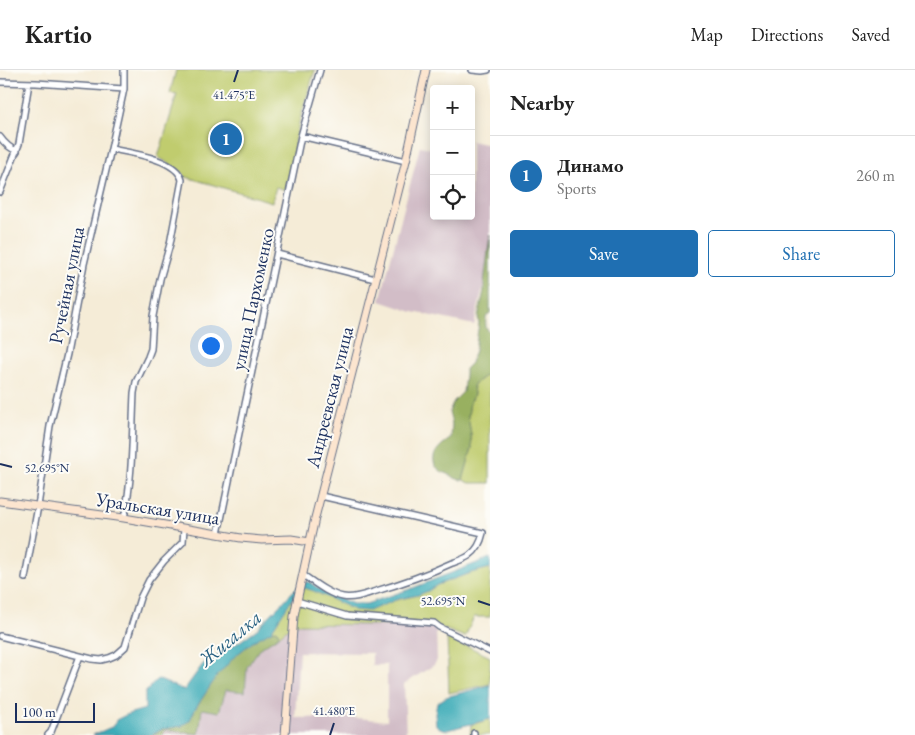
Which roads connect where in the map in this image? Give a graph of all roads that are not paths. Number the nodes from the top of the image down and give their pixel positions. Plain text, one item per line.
1 (124, 70) edge
2 (320, 70) edge
3 (426, 70) edge
4 (472, 70) edge
5 (488, 70) edge
6 (0, 82) edge
7 (28, 82) junction
8 (124, 89) junction
9 (0, 136) edge
10 (301, 136) junction
11 (112, 149) junction
12 (17, 151) junction
13 (406, 161) junction
14 (0, 192) edge
15 (277, 254) junction
16 (375, 280) junction
17 (321, 496) junction
18 (0, 501) edge
19 (38, 506) junction
20 (124, 518) junction
21 (184, 529) junction
22 (218, 534) junction
23 (310, 542) junction
24 (303, 577) junction
25 (25, 578) dead end
26 (298, 597) junction
27 (0, 636) edge
28 (490, 652) edge
29 (80, 656) junction
30 (48, 735) edge
31 (285, 735) edge

1 - 8 street, Ручейная улица
2 - 10 street, улица Пархоменко
3 - 13 street, Андреевская улица
4 - 5 street
6 - 7 street
7 - 8 street
7 - 12 street
8 - 11 street, Ручейная улица
9 - 12 street
10 - 13 street
10 - 15 street, улица Пархоменко
11 - 19 street, Ручейная улица
11 - 20 street
12 - 14 street
13 - 16 street, Андреевская улица
15 - 16 street
15 - 22 street, улица Пархоменко
16 - 17 street, Андреевская улица
17 - 23 street, Андреевская улица
17 - 24 street
18 - 19 street, Уральская улица
19 - 20 street, Уральская улица
19 - 25 street, Ручейная улица
20 - 21 street, Уральская улица
21 - 22 street, Уральская улица
21 - 29 street
22 - 23 street, Уральская улица
23 - 24 street, Андреевская улица
24 - 26 street, Андреевская улица
26 - 28 street
26 - 31 street, Андреевская улица
27 - 29 street
29 - 30 street

